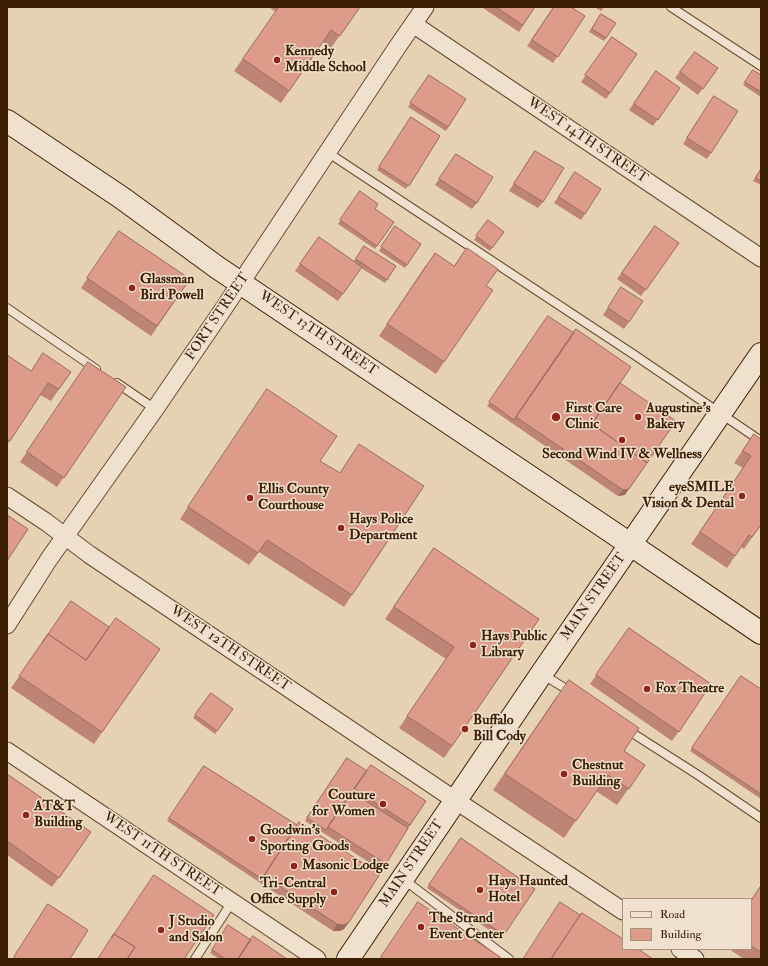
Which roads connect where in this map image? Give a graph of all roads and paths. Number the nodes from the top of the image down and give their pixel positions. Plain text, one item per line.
1 (425, 7) edge
2 (671, 7) edge
3 (413, 24) junction
4 (761, 66) edge
5 (7, 121) edge
6 (327, 152) junction
7 (761, 258) edge
8 (241, 283) junction
9 (7, 308) edge
10 (761, 354) edge
11 (155, 409) junction
12 (720, 414) junction
13 (761, 441) edge
14 (7, 496) edge
15 (65, 536) junction
16 (630, 544) junction
17 (7, 625) edge
18 (761, 633) edge
19 (542, 673) junction
20 (578, 696) edge
21 (621, 725) edge
22 (7, 751) edge
23 (455, 800) junction
24 (761, 818) edge
25 (402, 879) junction
26 (232, 902) junction
27 (622, 910) edge
28 (682, 950) edge
29 (195, 959) edge
30 (317, 959) edge
31 (348, 959) edge
32 (509, 959) edge
33 (695, 959) edge

1 - 3 street, FORT STREET
2 - 4 lane
3 - 6 street, FORT STREET
3 - 7 street, WEST 14TH STREET
5 - 8 street, WEST 13TH STREET
6 - 8 street, FORT STREET
6 - 12 lane
8 - 11 street, FORT STREET
8 - 16 street, WEST 13TH STREET
9 - 11 lane
10 - 12 street, MAIN STREET
11 - 15 street, FORT STREET
12 - 13 lane
12 - 16 street, MAIN STREET
14 - 15 street, WEST 12TH STREET
15 - 17 street, FORT STREET
15 - 23 street, WEST 12TH STREET
16 - 18 street, WEST 13TH STREET
16 - 19 street, MAIN STREET
19 - 20 lane
19 - 23 street, MAIN STREET
21 - 24 lane
22 - 26 street, WEST 11TH STREET
23 - 25 street, MAIN STREET
23 - 27 street, WEST 12TH STREET
25 - 31 street, MAIN STREET
25 - 32 lane
26 - 29 lane
26 - 30 street, WEST 11TH STREET
28 - 33 street

